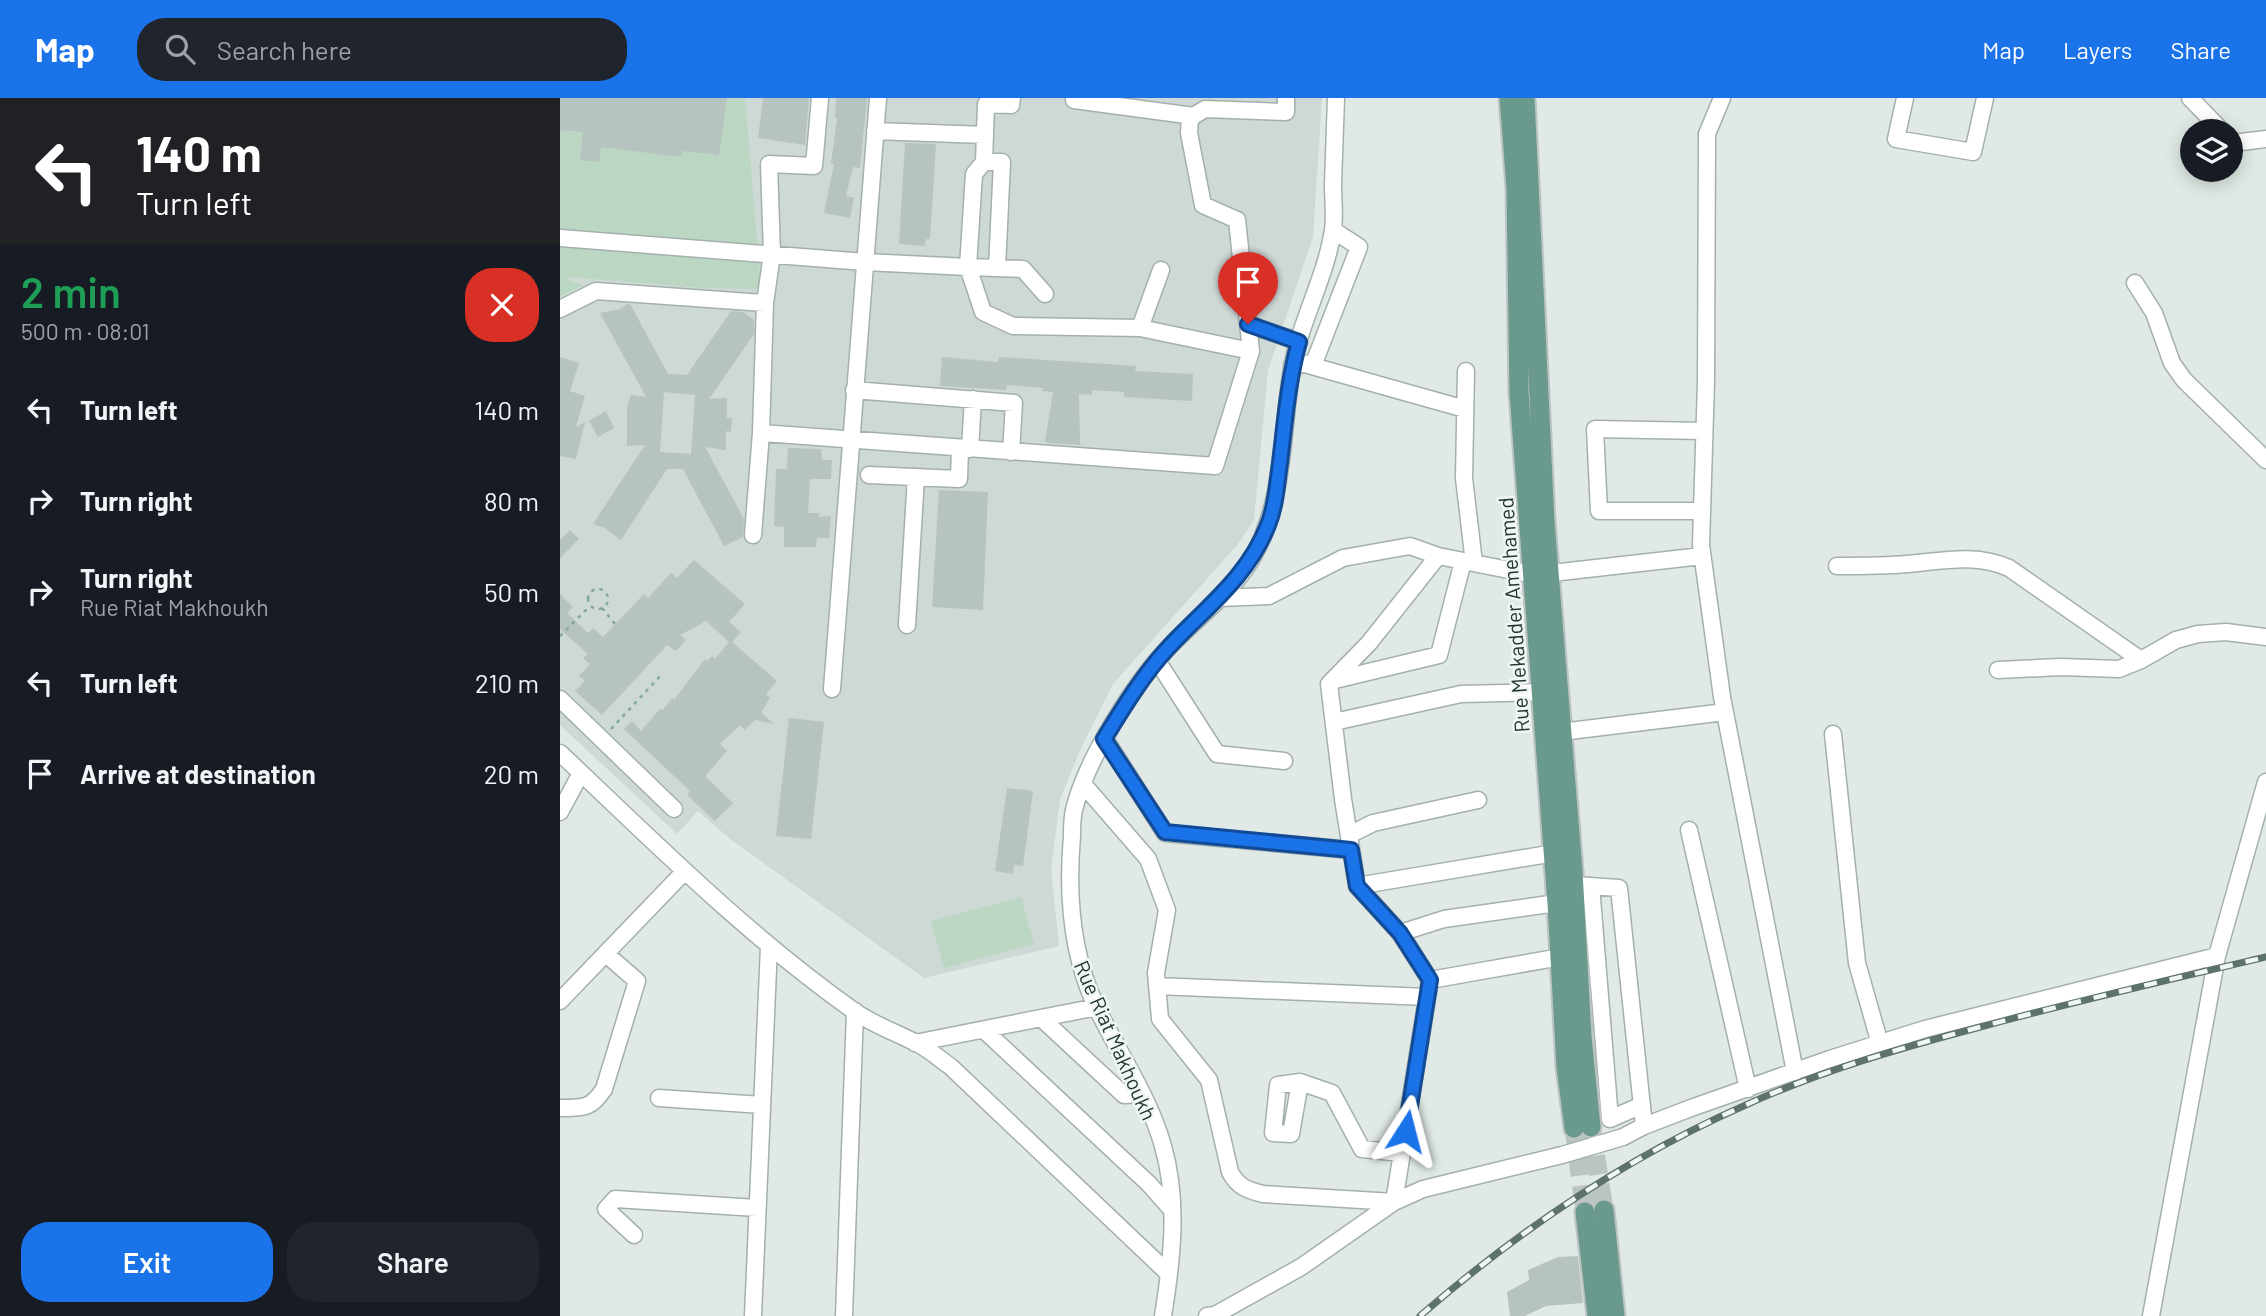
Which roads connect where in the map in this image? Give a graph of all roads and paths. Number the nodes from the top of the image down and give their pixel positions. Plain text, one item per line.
1 (821, 98) edge
2 (878, 98) edge
3 (1012, 98) edge
4 (1074, 98) edge
5 (1286, 98) edge
6 (1336, 98) edge
7 (1510, 98) edge
8 (1525, 98) edge
9 (1722, 98) edge
10 (1905, 98) edge
11 (1985, 98) edge
12 (2190, 98) edge
13 (1194, 116) junction
14 (2210, 119) edge
15 (876, 131) junction
16 (985, 135) junction
17 (2266, 139) edge
18 (2243, 142) edge
19 (984, 162) junction
20 (1333, 230) junction
21 (560, 238) edge
22 (772, 254) junction
23 (865, 262) junction
24 (968, 267) junction
25 (997, 268) junction
26 (1161, 270) dead end
27 (2135, 283) dead end
28 (1315, 290) junction
29 (1045, 294) dead end
30 (1339, 298) junction
31 (765, 303) junction
32 (560, 309) edge
33 (1248, 324) junction
34 (1140, 328) junction
35 (1299, 342) junction
36 (1251, 351) junction
37 (1298, 365) junction
38 (1466, 371) dead end
39 (854, 390) junction
40 (973, 399) junction
41 (1465, 409) junction
42 (1704, 431) junction
43 (761, 433) junction
44 (850, 440) junction
45 (965, 448) junction
46 (1011, 452) junction
47 (2266, 460) edge
48 (869, 475) dead end
49 (916, 477) junction
50 (1702, 511) junction
51 (752, 535) dead end
52 (1438, 556) junction
53 (1702, 556) junction
54 (1468, 562) junction
55 (1837, 566) dead end
56 (1541, 574) junction
57 (1220, 598) junction
58 (591, 606) junction
59 (602, 608) junction
60 (615, 624) dead end
61 (907, 625) dead end
62 (560, 636) edge
63 (2266, 637) edge
64 (2141, 660) junction
65 (1158, 662) junction
66 (1998, 670) dead end
67 (662, 674) dead end
68 (1334, 680) junction
69 (832, 689) dead end
70 (1542, 692) junction
71 (560, 699) edge
72 (1725, 712) junction
73 (1334, 722) junction
74 (1561, 732) junction
75 (1833, 734) dead end
76 (601, 739) junction
77 (1104, 739) junction
78 (560, 753) edge
79 (1284, 761) dead end
80 (581, 773) junction
81 (2266, 782) edge
82 (1083, 784) junction
83 (1478, 800) dead end
84 (674, 809) dead end
85 (560, 812) edge
86 (1689, 830) dead end
87 (1350, 842) junction
88 (1554, 853) junction
89 (685, 871) junction
90 (1357, 886) junction
91 (1582, 886) junction
92 (1557, 903) junction
93 (1400, 933) junction
94 (769, 946) junction
95 (606, 954) junction
96 (2217, 956) junction
97 (1561, 957) junction
98 (1430, 980) junction
99 (1157, 986) junction
100 (1427, 997) junction
101 (560, 1001) edge
102 (1097, 1007) junction
103 (855, 1012) junction
104 (1041, 1018) junction
105 (984, 1030) junction
106 (915, 1043) junction
107 (1880, 1044) junction
108 (1795, 1072) junction
109 (1300, 1082) dead end
110 (1748, 1089) junction
111 (1142, 1094) junction
112 (659, 1098) dead end
113 (762, 1105) junction
114 (1642, 1105) junction
115 (560, 1108) edge
116 (1644, 1126) junction
117 (1402, 1153) junction
118 (1394, 1202) junction
119 (757, 1208) junction
120 (1172, 1210) junction
121 (634, 1235) dead end
122 (1169, 1274) junction
123 (1235, 1311) edge
124 (753, 1316) edge
125 (844, 1316) edge
126 (1163, 1316) edge
127 (1207, 1316) edge
128 (1597, 1316) edge
129 (1615, 1316) edge
130 (2151, 1316) edge

1 - 22 street
2 - 15 street
3 - 16 street
4 - 13 street
5 - 13 street
6 - 20 street, Rue Riat Makhoukh
7 - 56 main road, Rue Mekadder Amehamed
8 - 56 main road, Rue Mekadder Amehamed
9 - 42 street
10 - 11 street
12 - 14 street
13 - 33 street
15 - 16 street
15 - 23 street
16 - 19 street
17 - 18 street
19 - 24 street
19 - 25 street
20 - 28 street, Rue Riat Makhoukh
20 - 30 street
21 - 22 street
22 - 23 street
22 - 31 street
23 - 24 street
23 - 39 street
24 - 25 street
24 - 34 street
25 - 29 street
26 - 34 street
27 - 47 street
28 - 30 street
28 - 35 street, Rue Riat Makhoukh
30 - 37 street
31 - 32 street
31 - 43 street
33 - 35 street
33 - 36 street
34 - 36 street
35 - 37 street, Rue Riat Makhoukh
36 - 46 street
37 - 41 street
37 - 57 street, Rue Riat Makhoukh
38 - 41 street
39 - 40 street
39 - 44 street
40 - 45 street
40 - 46 street
41 - 54 street
42 - 50 street
42 - 50 street
43 - 44 street
43 - 51 street
44 - 45 street
44 - 69 street
45 - 46 street
45 - 49 street
48 - 49 street
49 - 61 street
50 - 53 street
52 - 54 street
52 - 57 street
52 - 68 street
53 - 56 street
53 - 72 street
54 - 56 street
54 - 68 street
55 - 64 street
56 - 70 main road, Rue Mekadder Amehamed
56 - 74 main road, Rue Mekadder Amehamed
57 - 65 street, Rue Riat Makhoukh
58 - 59 path
58 - 59 path
58 - 62 path
59 - 60 path
63 - 64 street
64 - 66 street
65 - 77 street, Rue Riat Makhoukh
65 - 79 street
67 - 76 path
68 - 73 street
70 - 73 street
70 - 88 main road, Rue Mekadder Amehamed
71 - 76 street
72 - 74 street
72 - 108 street
73 - 87 street
74 - 91 main road, Rue Mekadder Amehamed
75 - 107 street
76 - 84 street
77 - 82 street, Rue Riat Makhoukh
77 - 87 street
78 - 80 street
80 - 85 street
80 - 89 street
81 - 96 street
82 - 99 street
82 - 102 street, Rue Riat Makhoukh
83 - 87 street
86 - 110 street
87 - 90 street
88 - 90 street
88 - 92 main road, Rue Mekadder Amehamed
89 - 94 street
89 - 95 street
90 - 93 street
91 - 97 main road, Rue Mekadder Amehamed
91 - 114 street
91 - 114 street
92 - 93 street
92 - 97 main road, Rue Mekadder Amehamed
93 - 98 street
94 - 103 street
94 - 113 street
95 - 101 street
95 - 115 street
96 - 107 street
96 - 130 street
97 - 98 street
98 - 100 street
99 - 100 street
99 - 118 street
100 - 117 street
102 - 104 street
102 - 111 street, Rue Riat Makhoukh
103 - 106 street
103 - 125 street
104 - 105 street
104 - 111 street
105 - 106 street
105 - 120 street
106 - 122 street
107 - 108 street
108 - 110 street
109 - 117 street
110 - 116 street
111 - 120 street, Rue Riat Makhoukh
112 - 113 street
113 - 119 street
114 - 116 street
116 - 118 street
117 - 118 street
118 - 123 street
119 - 121 street
119 - 124 street
120 - 122 street, Rue Riat Makhoukh
122 - 126 street, Rue Riat Makhoukh
123 - 127 street
128 - 129 main road

